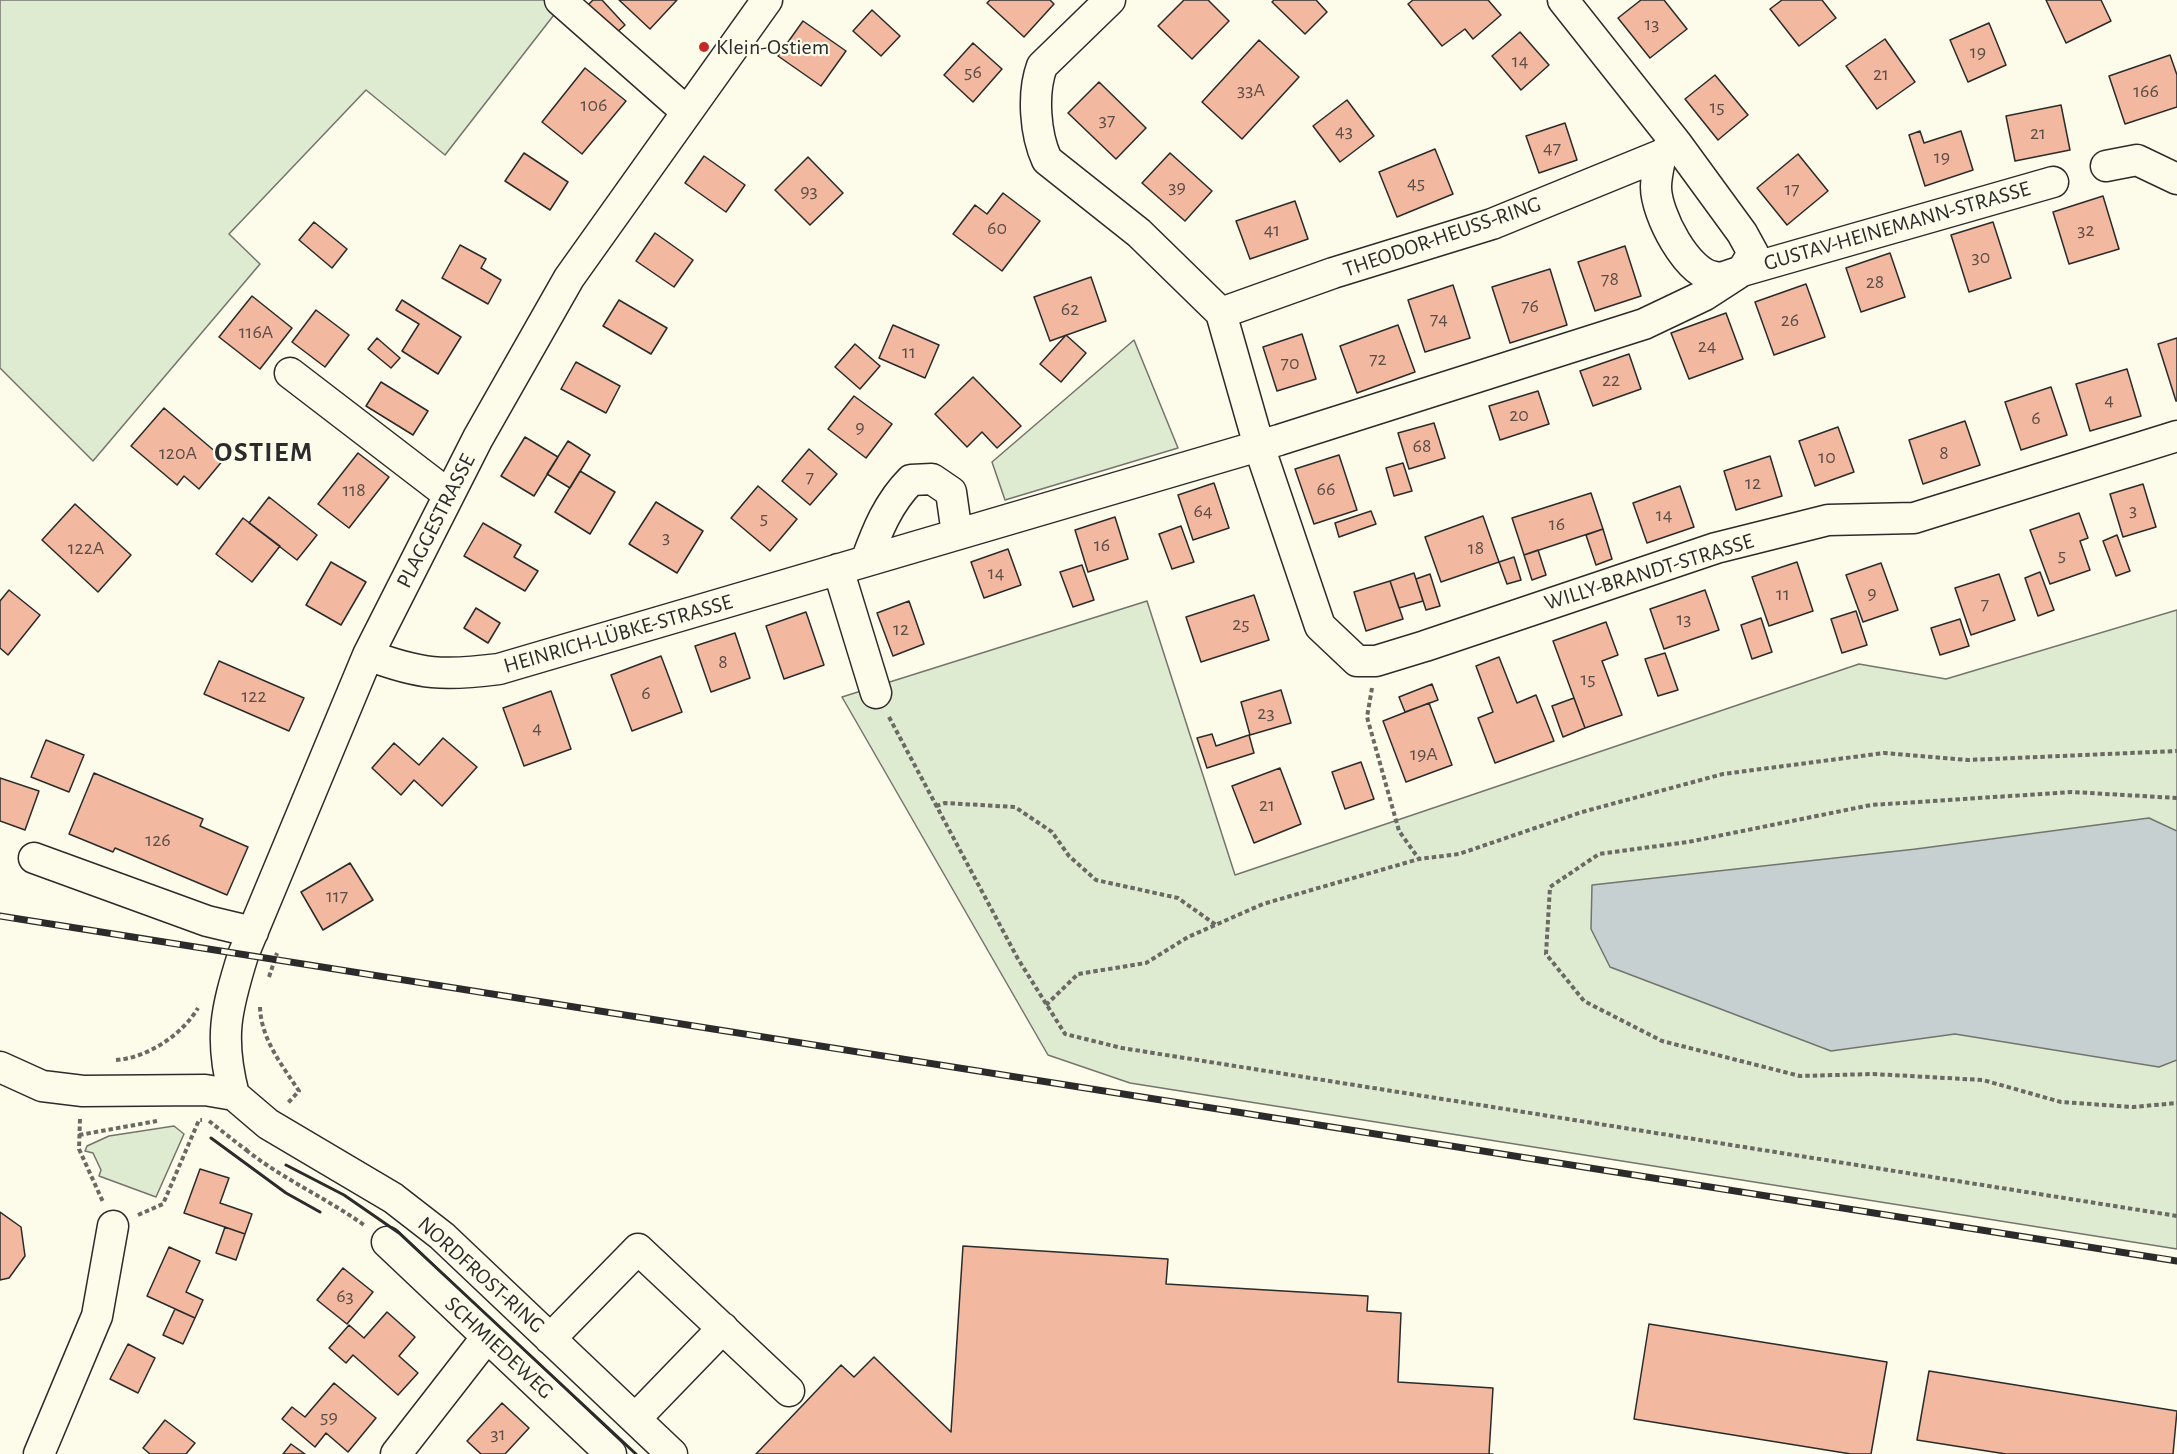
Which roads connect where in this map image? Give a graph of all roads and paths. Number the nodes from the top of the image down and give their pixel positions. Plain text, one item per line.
1 (560, 0) edge
2 (767, 0) edge
3 (1110, 0) edge
4 (1563, 0) edge
5 (687, 112) junction
6 (1669, 149) junction
7 (2106, 166) dead end
8 (2177, 179) edge
9 (2053, 182) dead end
10 (1742, 271) junction
11 (1221, 313) junction
12 (290, 373) dead end
13 (2177, 436) edge
14 (1258, 446) junction
15 (449, 495) junction
16 (957, 534) junction
17 (852, 565) junction
18 (368, 655) junction
19 (1376, 661) junction
20 (876, 693) joint
21 (2177, 751) edge
22 (2177, 798) edge
23 (936, 806) junction
24 (34, 858) dead end
25 (1419, 859) junction
26 (1216, 925) junction
27 (253, 932) junction
28 (280, 944) dead end
29 (267, 979) dead end
30 (260, 997) dead end
31 (1046, 1005) junction
32 (197, 1011) dead end
33 (106, 1060) dead end
34 (0, 1067) edge
35 (234, 1095) junction
36 (2177, 1102) edge
37 (160, 1120) dead end
38 (190, 1120) dead end
39 (199, 1120) junction
40 (212, 1122) dead end
41 (268, 1124) junction
42 (246, 1150) dead end
43 (2177, 1216) edge
44 (113, 1226) junction
45 (387, 1242) joint
46 (723, 1328) junction
47 (487, 1337) junction
48 (550, 1339) junction
49 (789, 1391) dead end
50 (635, 1419) junction
51 (39, 1454) edge
52 (396, 1454) edge
53 (611, 1454) edge
54 (672, 1454) edge

1 - 5 street
2 - 5 street, PLAGGESTRASSE
3 - 11 street
4 - 6 street, GUSTAV-HEINEMANN-STRASSE
5 - 15 street, PLAGGESTRASSE
6 - 10 street, GUSTAV-HEINEMANN-STRASSE
6 - 10 street, GUSTAV-HEINEMANN-STRASSE
6 - 11 street, THEODOR-HEUSS-RING
7 - 8 street
9 - 10 street, GUSTAV-HEINEMANN-STRASSE
10 - 14 street
11 - 14 street
12 - 15 street
13 - 19 street, WILLY-BRANDT-STRASSE
14 - 16 street, HEINRICH-LÜBKE-STRASSE
14 - 19 street
15 - 18 street, PLAGGESTRASSE
16 - 17 street, HEINRICH-LÜBKE-STRASSE
16 - 17 street
17 - 18 street, HEINRICH-LÜBKE-STRASSE
17 - 20 street
18 - 27 street, PLAGGESTRASSE
19 - 25 path
20 - 23 path
21 - 25 path
22 - 36 path
23 - 26 path
23 - 31 path
24 - 27 street
25 - 26 path
26 - 31 path
27 - 35 street, PLAGGESTRASSE
28 - 29 path
30 - 41 path
31 - 43 path
32 - 33 path
34 - 35 street
35 - 41 street, NORDFROST-RING
37 - 44 path
38 - 39 path
39 - 40 path
39 - 44 path
41 - 48 street, NORDFROST-RING
42 - 45 path
44 - 51 street
45 - 47 street, SCHMIEDEWEG
46 - 48 street
46 - 49 street
46 - 50 street
47 - 52 street
47 - 53 street, SCHMIEDEWEG
48 - 50 street, NORDFROST-RING
50 - 54 street, NORDFROST-RING

